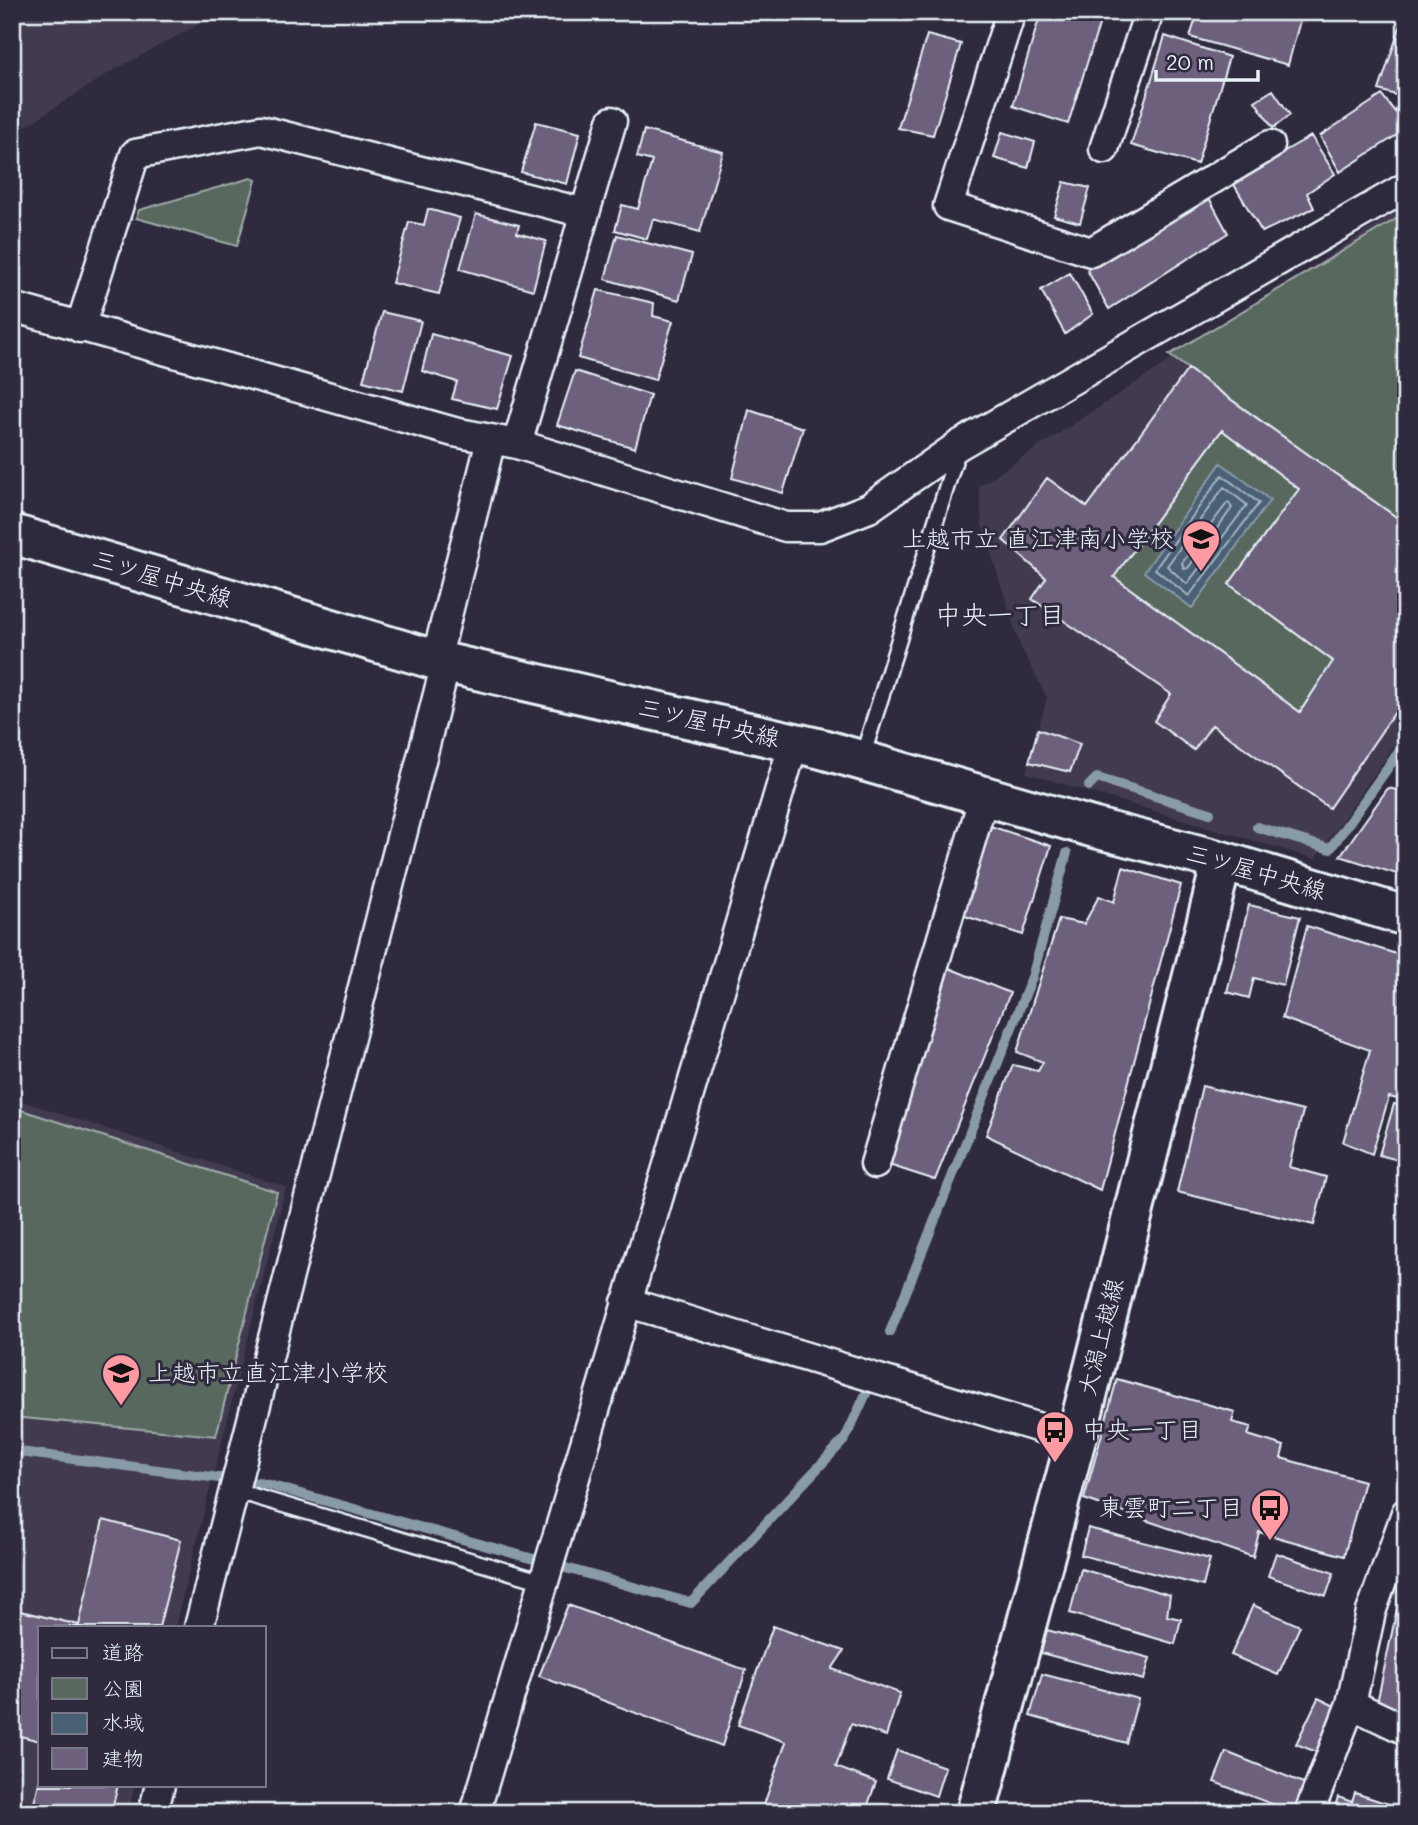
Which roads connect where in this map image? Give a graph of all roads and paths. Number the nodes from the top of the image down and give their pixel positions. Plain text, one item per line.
1 (1011, 12) edge
2 (1149, 12) edge
3 (612, 121) dead end
4 (1270, 145) dead end
5 (1104, 149) dead end
6 (1406, 187) edge
7 (585, 213) junction
8 (12, 307) edge
9 (80, 328) junction
10 (504, 442) junction
11 (959, 445) junction
12 (12, 534) edge
13 (441, 662) junction
14 (794, 742) junction
15 (862, 759) junction
16 (984, 796) junction
17 (1222, 861) junction
18 (1406, 916) edge
19 (875, 1164) dead end
20 (626, 1302) junction
21 (1076, 1439) junction
22 (233, 1490) junction
23 (1406, 1513) edge
24 (544, 1582) junction
25 (199, 1626) edge
26 (1350, 1704) junction
27 (1406, 1730) edge
28 (160, 1786) edge
29 (153, 1813) edge
30 (475, 1813) edge
31 (976, 1813) edge
32 (1309, 1813) edge

1 - 4 street
2 - 5 street
3 - 7 street
6 - 11 street
7 - 9 street
7 - 10 street
8 - 9 street
9 - 10 street
10 - 11 street
10 - 13 street
11 - 15 lane
12 - 13 main road, 三ツ屋中央線
13 - 14 main road, 三ツ屋中央線
13 - 22 street
14 - 15 main road, 三ツ屋中央線
14 - 20 street
15 - 16 main road, 三ツ屋中央線
16 - 17 main road, 三ツ屋中央線
16 - 19 street
17 - 18 main road, 三ツ屋中央線
17 - 21 main road, 大潟上越線
20 - 21 street
20 - 24 street
21 - 31 main road, 大潟上越線
22 - 24 lane
22 - 25 street
23 - 26 street
24 - 30 street
26 - 27 street
26 - 32 street
28 - 29 street

